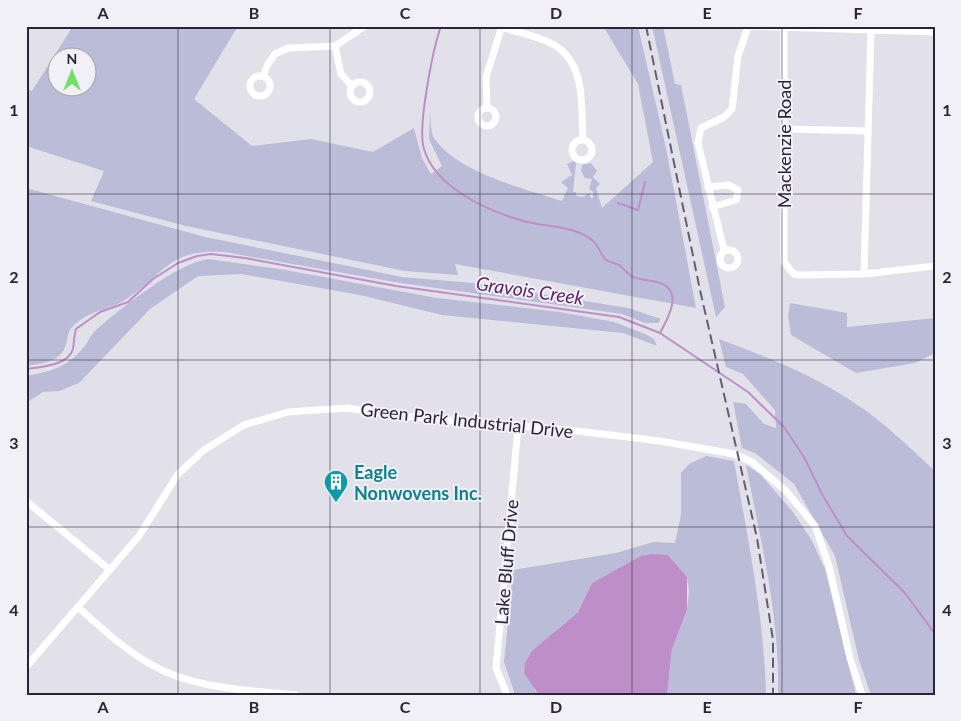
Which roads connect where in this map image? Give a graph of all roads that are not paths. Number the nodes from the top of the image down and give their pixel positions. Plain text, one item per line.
1 (366, 26) edge
2 (502, 27) edge
3 (748, 27) edge
4 (784, 27) edge
5 (871, 30) junction
6 (935, 32) edge
7 (335, 46) junction
8 (263, 76) dead end
9 (352, 86) dead end
10 (487, 107) dead end
11 (784, 129) junction
12 (868, 131) junction
13 (583, 140) dead end
14 (708, 187) junction
15 (712, 207) junction
16 (724, 250) dead end
17 (935, 266) edge
18 (864, 274) junction
19 (518, 427) junction
20 (26, 501) edge
21 (110, 570) junction
22 (78, 607) junction
23 (26, 667) edge
24 (296, 695) edge
25 (506, 695) edge
26 (862, 695) edge

1 - 7 street
2 - 10 street
2 - 13 street
3 - 4 street
3 - 14 street
4 - 5 street
4 - 11 street, Mackenzie Road
5 - 6 street
5 - 12 street
7 - 8 street
7 - 9 street
11 - 12 street
11 - 18 street, Mackenzie Road
12 - 18 street
14 - 15 street
14 - 15 street
15 - 16 street
17 - 18 street
19 - 21 street, Green Park Industrial Drive
19 - 25 street, Lake Bluff Drive
19 - 26 street, Green Park Industrial Drive
20 - 21 street
21 - 22 street, Green Park Industrial Drive
22 - 23 street, Green Park Industrial Drive
22 - 24 street

